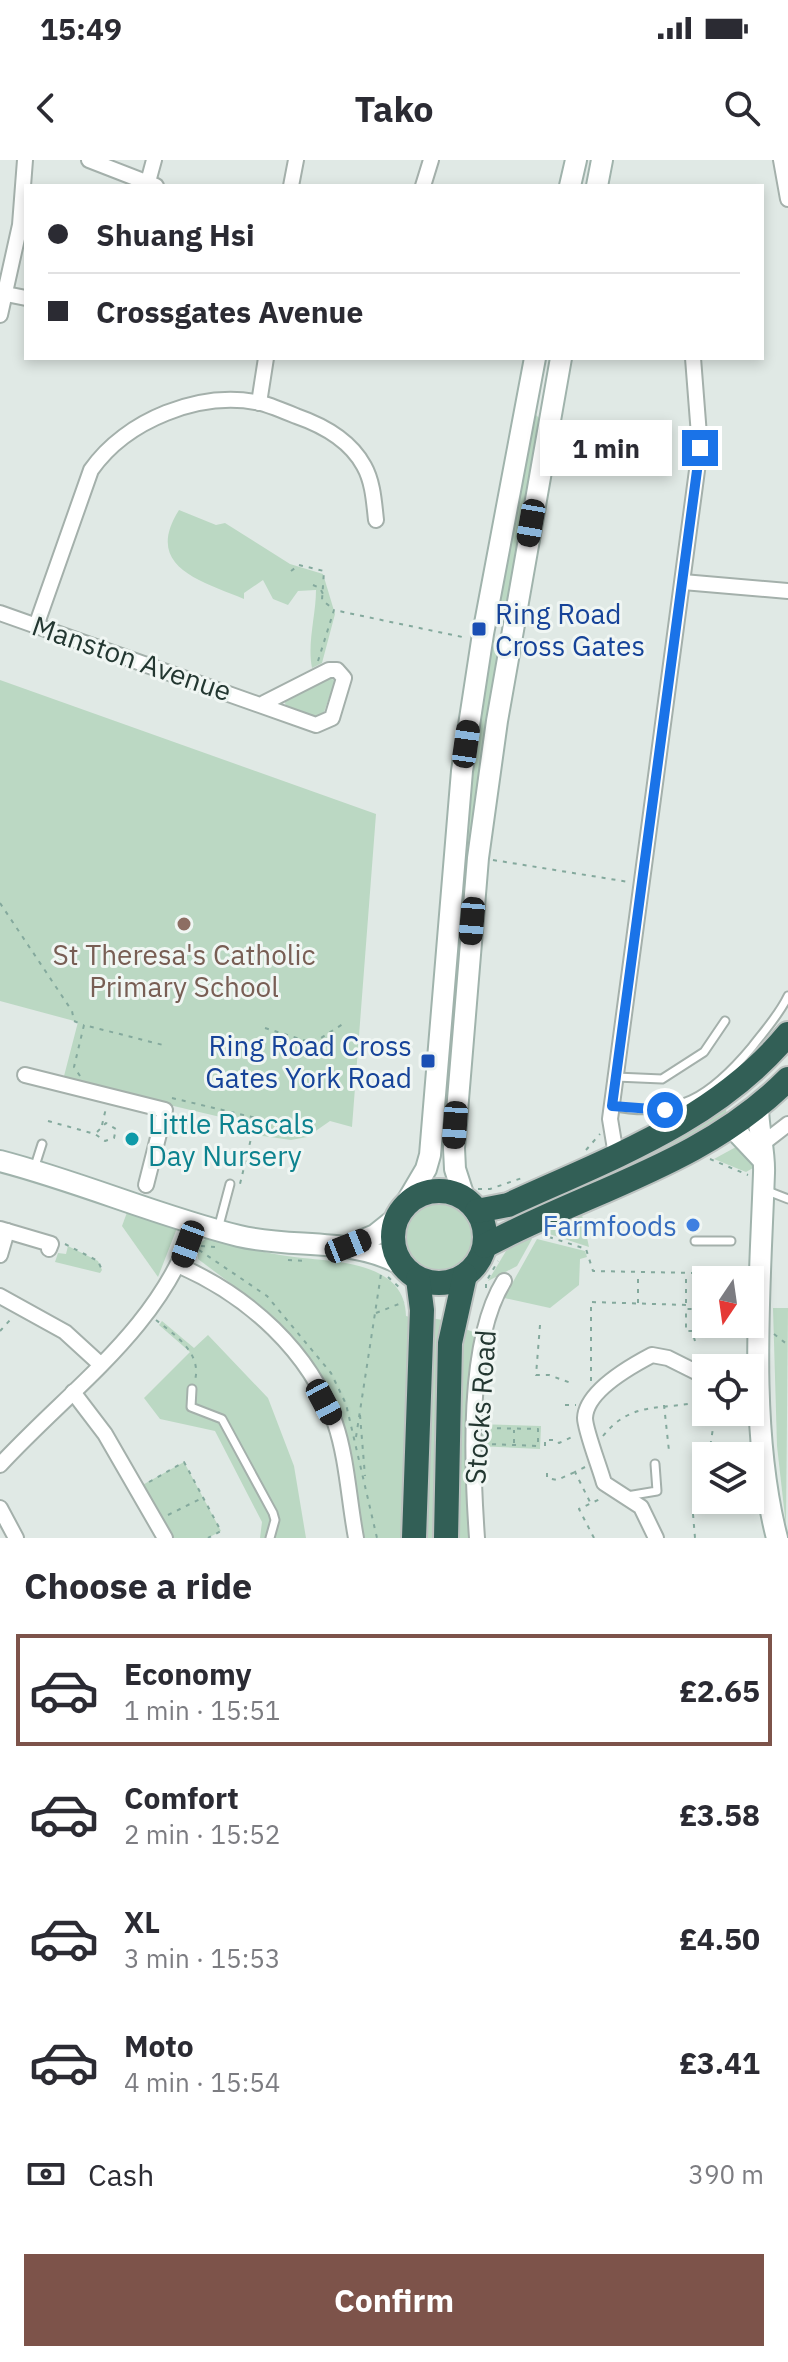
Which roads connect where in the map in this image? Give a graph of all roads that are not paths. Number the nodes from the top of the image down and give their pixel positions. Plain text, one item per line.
1 (25, 160) edge
2 (89, 160) edge
3 (154, 160) edge
4 (296, 160) edge
5 (431, 160) edge
6 (576, 160) edge
7 (602, 160) edge
8 (781, 160) edge
9 (152, 184) edge
10 (291, 184) edge
11 (424, 184) edge
12 (570, 184) edge
13 (597, 184) edge
14 (788, 199) edge
15 (6, 294) junction
16 (24, 298) edge
17 (0, 315) edge
18 (266, 360) edge
19 (535, 360) edge
20 (561, 360) edge
21 (693, 360) edge
22 (259, 403) junction
23 (526, 404) junction
24 (551, 410) junction
25 (376, 520) dead end
26 (683, 582) junction
27 (788, 591) edge
28 (0, 613) edge
29 (36, 626) junction
30 (264, 703) junction
31 (788, 996) edge
32 (725, 1021) dead end
33 (788, 1034) edge
34 (25, 1075) dead end
35 (616, 1077) junction
36 (788, 1079) edge
37 (742, 1082) junction
38 (612, 1106) junction
39 (758, 1107) junction
40 (788, 1124) edge
41 (731, 1126) junction
42 (613, 1143) junction
43 (42, 1144) dead end
44 (0, 1161) edge
45 (34, 1171) junction
46 (762, 1174) junction
47 (230, 1184) dead end
48 (146, 1185) dead end
49 (788, 1199) edge
50 (470, 1204) junction
51 (401, 1211) junction
52 (195, 1223) junction
53 (4, 1230) edge
54 (217, 1230) junction
55 (695, 1241) dead end
56 (731, 1241) dead end
57 (50, 1246) road end
58 (348, 1246) junction
59 (494, 1248) junction
60 (0, 1255) edge
61 (180, 1266) junction
62 (409, 1271) junction
63 (465, 1275) junction
64 (504, 1281) dead end
65 (0, 1296) edge
66 (756, 1354) edge
67 (100, 1364) junction
68 (692, 1370) edge
69 (192, 1389) road end
70 (73, 1392) junction
71 (759, 1426) edge
72 (655, 1464) dead end
73 (0, 1465) edge
74 (619, 1494) junction
75 (0, 1508) edge
76 (772, 1536) edge
77 (16, 1538) edge
78 (165, 1538) edge
79 (270, 1538) edge
80 (356, 1538) edge
81 (414, 1538) edge
82 (446, 1538) edge
83 (477, 1538) edge
84 (656, 1538) edge

1 - 15 street
2 - 9 street
3 - 9 street
4 - 10 street
5 - 11 street
6 - 12 main road
7 - 13 main road
8 - 14 street
15 - 16 street
15 - 17 street
18 - 22 street
19 - 23 main road
20 - 24 main road
21 - 26 street
22 - 25 street
22 - 29 street
23 - 24 main road
23 - 51 main road
24 - 50 main road
26 - 27 street
26 - 35 street
28 - 29 street, Manston Avenue
29 - 30 street, Manston Avenue
30 - 30 street, Manston Avenue
31 - 38 lane
32 - 35 lane
33 - 37 highway
34 - 48 street
35 - 38 street
36 - 39 highway
37 - 41 highway
37 - 42 highway
38 - 42 street
39 - 41 highway
39 - 46 main road
40 - 46 street
41 - 46 main road
41 - 59 highway
42 - 50 highway
43 - 45 lane
44 - 45 main road
45 - 52 main road
46 - 49 lane
46 - 66 main road
47 - 54 lane
50 - 51 highway
50 - 59 highway
51 - 58 main road
51 - 62 highway
52 - 54 main road
52 - 61 street
53 - 57 street
53 - 60 street
54 - 58 main road
55 - 56 lane
58 - 62 main road
59 - 63 highway
61 - 67 street
61 - 80 street
62 - 63 highway
62 - 81 highway
63 - 82 highway
64 - 83 street, Stocks Road
65 - 67 street
67 - 70 street
68 - 74 street
69 - 79 lane
70 - 73 street
70 - 78 street
71 - 76 main road
72 - 74 lane
74 - 84 street
75 - 77 street

